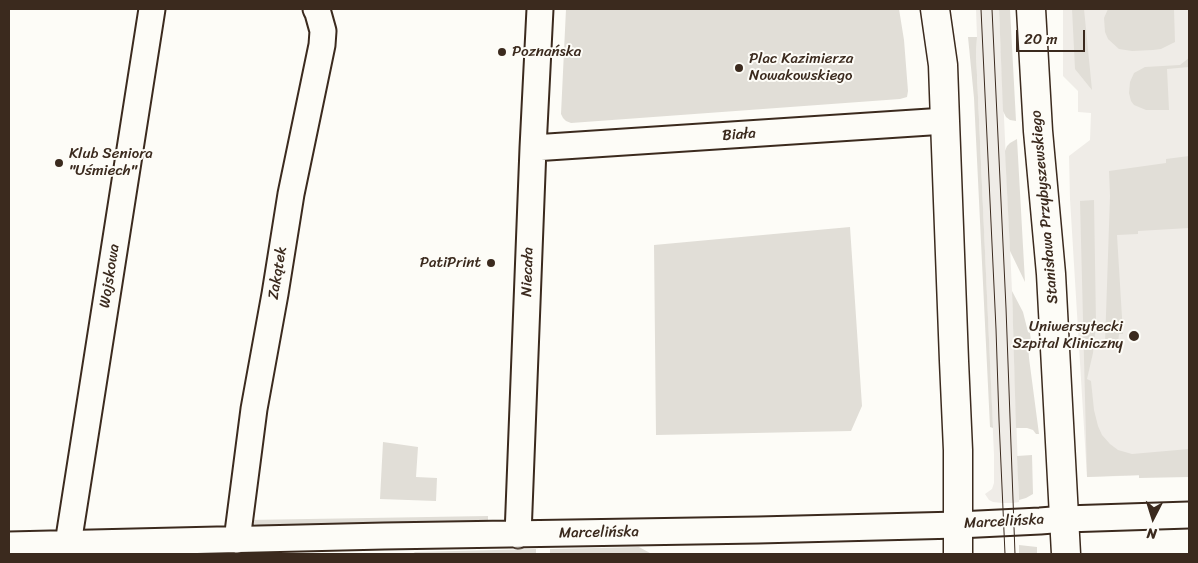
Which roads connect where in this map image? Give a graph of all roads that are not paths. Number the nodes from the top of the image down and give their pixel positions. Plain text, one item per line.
1 (152, 9) edge
2 (316, 9) edge
3 (540, 9) edge
4 (935, 9) edge
5 (1031, 9) edge
6 (945, 121) junction
7 (533, 148) junction
8 (1189, 516) edge
9 (1065, 519) junction
10 (958, 525) junction
11 (518, 535) junction
12 (237, 540) junction
13 (68, 544) junction
14 (9, 545) edge
15 (958, 554) edge
16 (1066, 554) edge

1 - 13 street, Wojskowa
2 - 12 street, Zakątek
3 - 7 street, Niecała
4 - 6 main road
5 - 9 main road, Stanisława Przybyszewskiego
6 - 7 street, Biała
6 - 10 main road
7 - 11 street, Niecała
8 - 9 street, Marcelińska
9 - 10 street, Marcelińska
9 - 16 main road, Stanisława Przybyszewskiego
10 - 11 street, Marcelińska
10 - 15 main road
11 - 12 street, Marcelińska
12 - 13 street, Marcelińska
13 - 14 street, Marcelińska

